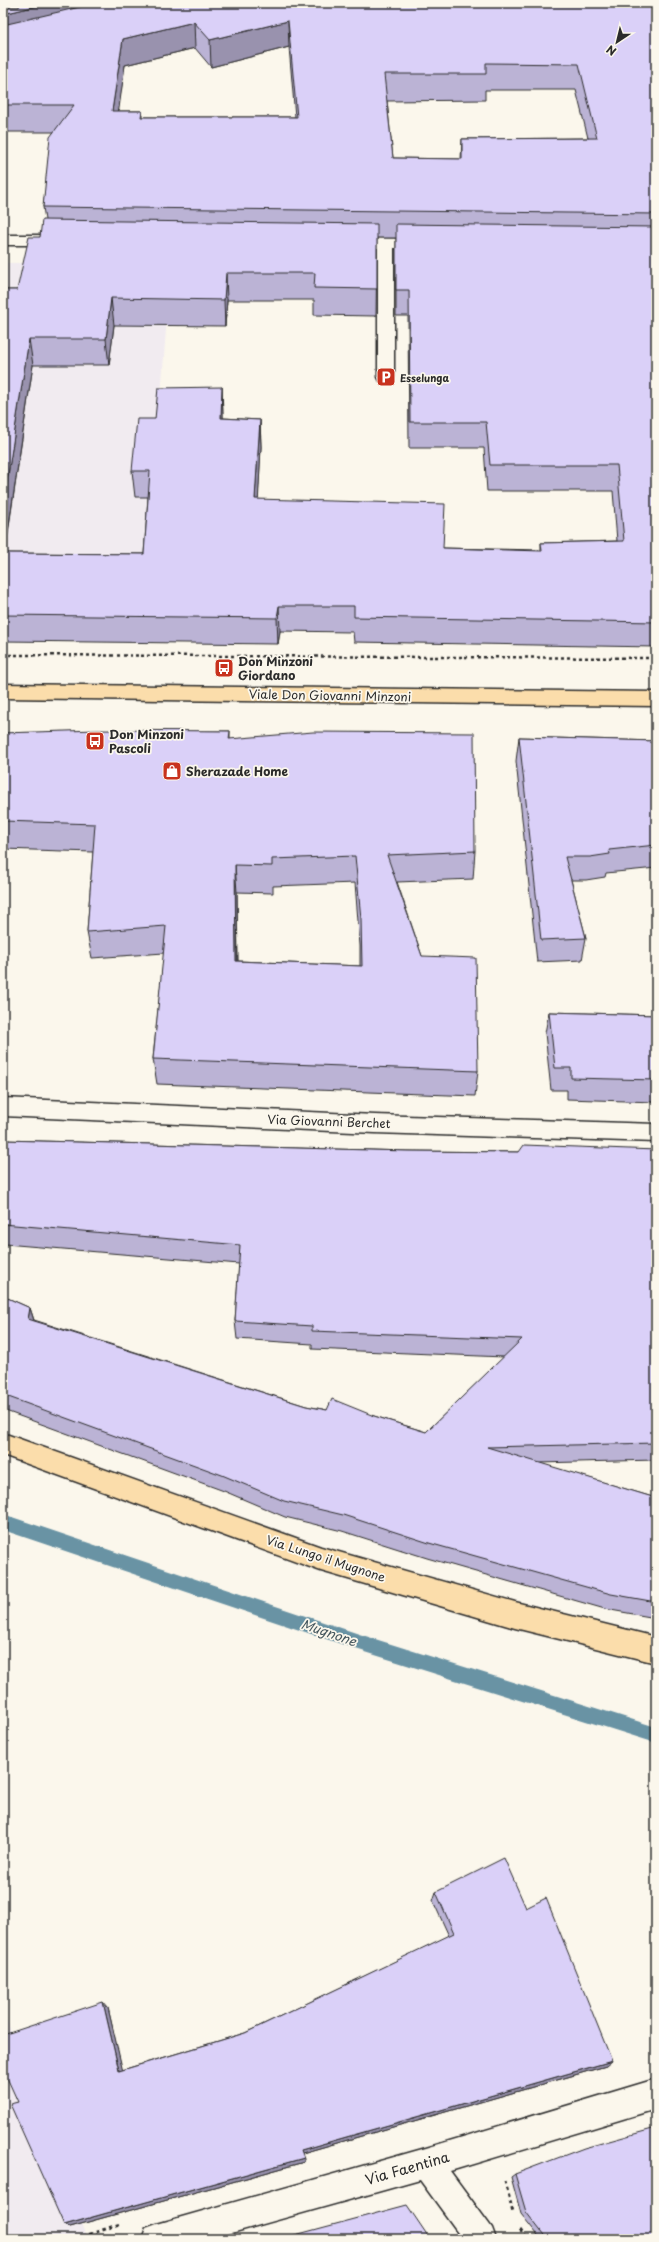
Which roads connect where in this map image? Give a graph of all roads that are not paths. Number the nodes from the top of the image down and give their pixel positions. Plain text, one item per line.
1 (3, 240) edge
2 (73, 240) edge
3 (331, 243) edge
4 (386, 243) junction
5 (442, 244) edge
6 (386, 377) dead end
7 (3, 691) edge
8 (656, 699) edge
9 (3, 1107) edge
10 (656, 1134) edge
11 (3, 1444) edge
12 (656, 1650) edge
13 (656, 2094) edge
14 (426, 2164) junction
15 (157, 2239) edge
16 (481, 2239) edge

1 - 2 street
3 - 4 street
4 - 5 street
4 - 6 street
7 - 8 main road, Viale Don Giovanni Minzoni
9 - 10 street, Via Giovanni Berchet
11 - 12 main road, Via Lungo il Mugnone
13 - 14 street, Via Faentina
14 - 15 street, Via Faentina
14 - 16 street

